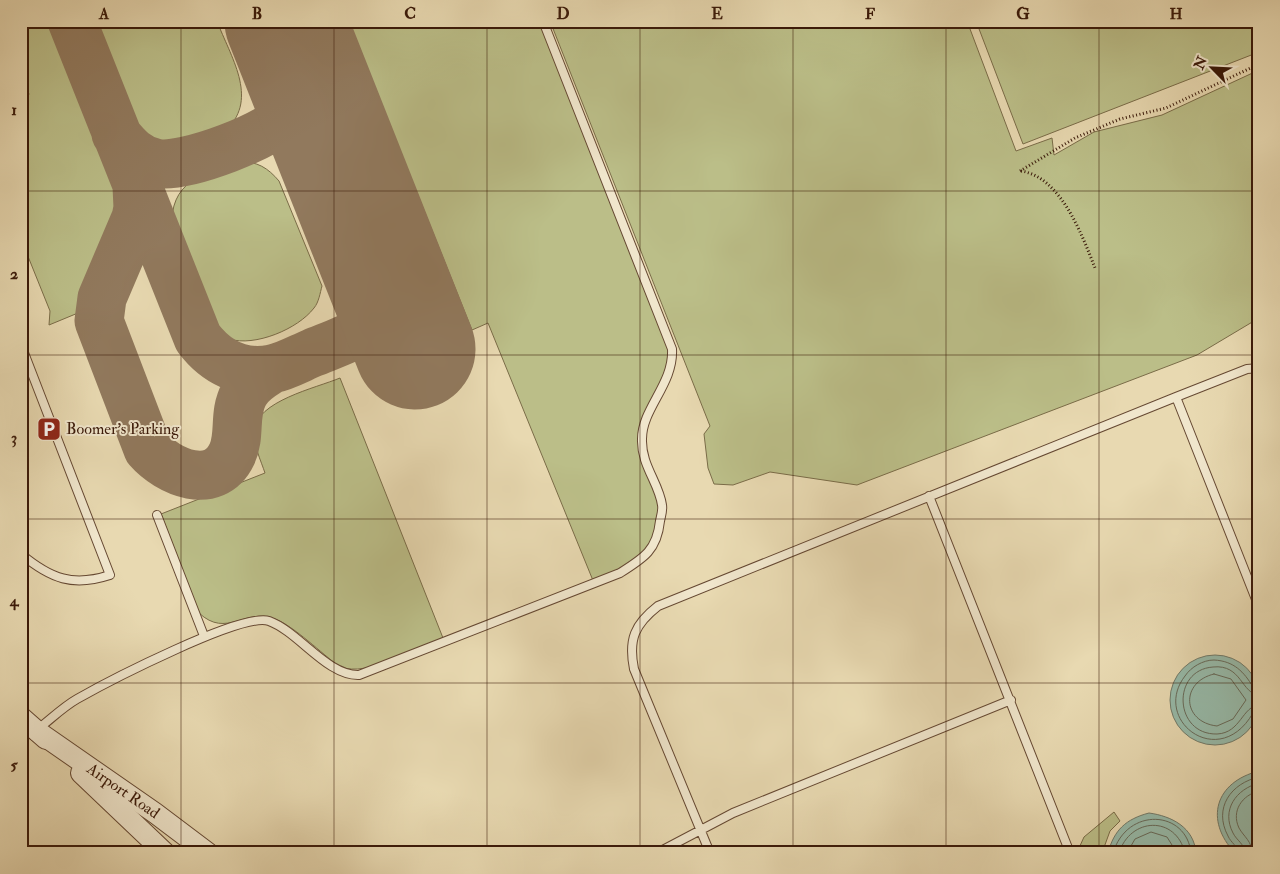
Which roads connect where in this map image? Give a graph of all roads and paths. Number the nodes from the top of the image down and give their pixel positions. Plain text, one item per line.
1 (543, 21) edge
2 (1259, 64) edge
3 (1095, 268) dead end
4 (21, 345) edge
5 (1259, 368) edge
6 (1176, 397) junction
7 (929, 496) junction
8 (157, 515) dead end
9 (21, 554) edge
10 (1259, 606) edge
11 (204, 636) junction
12 (1011, 700) junction
13 (21, 718) edge
14 (37, 731) junction
15 (702, 830) junction
16 (165, 853) edge
17 (208, 853) edge
18 (657, 853) edge
19 (710, 853) edge
20 (1070, 853) edge

1 - 11 lane
2 - 3 path
4 - 9 lane
5 - 6 lane
6 - 7 lane
6 - 10 lane
7 - 12 lane
7 - 15 lane
8 - 11 lane
11 - 14 lane
12 - 15 lane
12 - 20 lane
13 - 14 street, Airport Road
14 - 16 street, Airport Road
14 - 17 street, Airport Road
15 - 18 lane
15 - 19 lane

